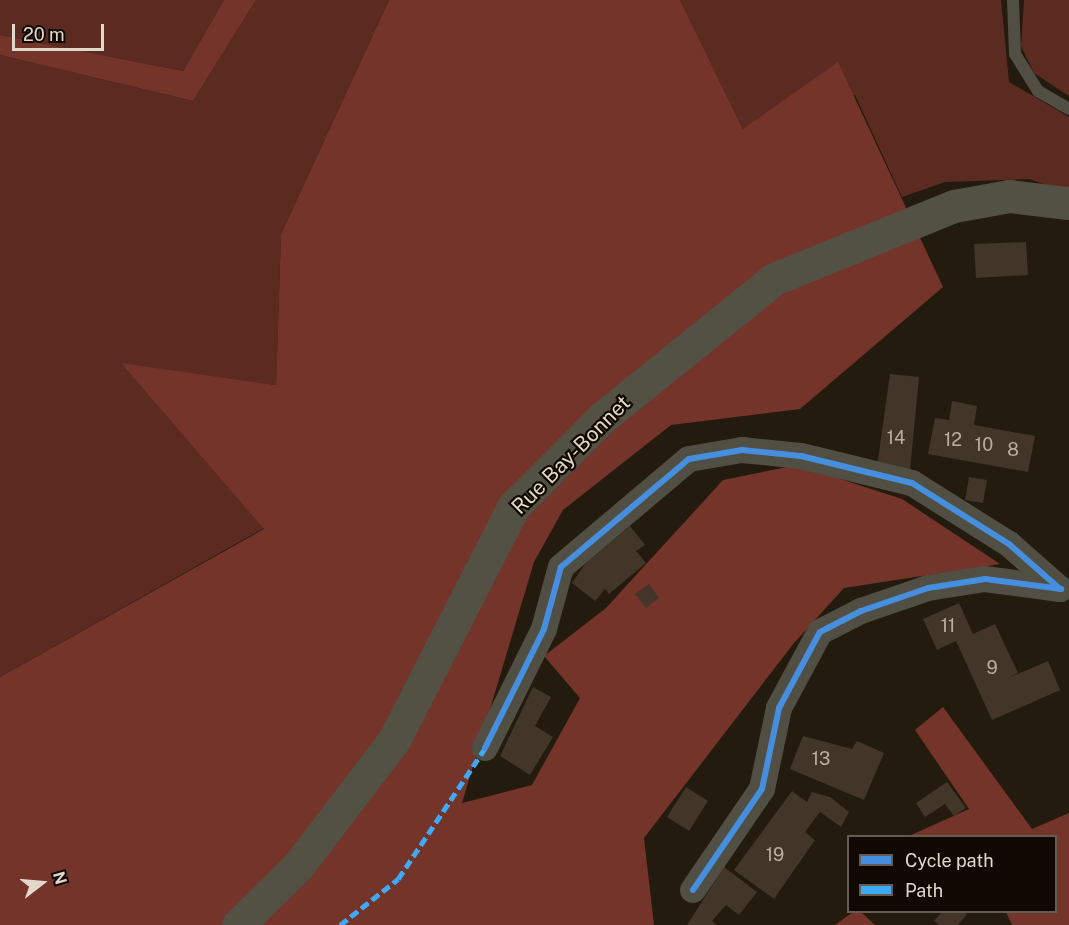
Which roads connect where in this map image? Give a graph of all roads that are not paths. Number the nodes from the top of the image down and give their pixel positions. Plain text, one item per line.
1 (1013, 0) edge
2 (1069, 109) edge
3 (1069, 203) edge
4 (1064, 591) edge
5 (486, 747) dead end
6 (693, 890) dead end
7 (238, 925) edge

1 - 2 lane
3 - 7 main road, Rue Bay-Bonnet
4 - 5 street
4 - 6 street

